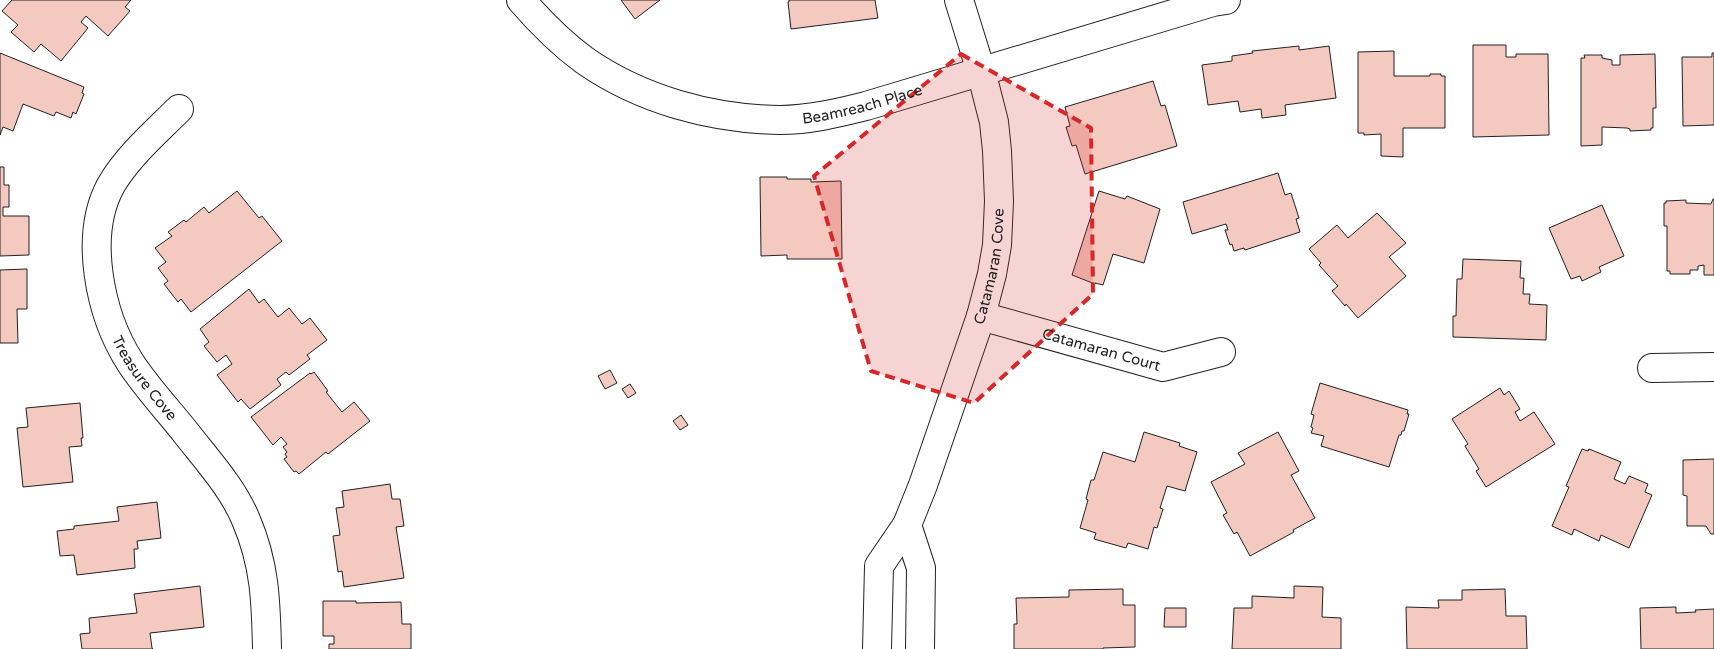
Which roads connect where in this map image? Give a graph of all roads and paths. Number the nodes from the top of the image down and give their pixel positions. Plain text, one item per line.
1 (521, 0) edge
2 (959, 0) edge
3 (1226, 0) edge
4 (981, 71) junction
5 (178, 109) dead end
6 (981, 316) junction
7 (1221, 352) dead end
8 (1652, 368) dead end
9 (1714, 368) edge
10 (907, 525) junction
11 (266, 649) edge
12 (877, 649) edge
13 (920, 649) edge

1 - 4 street, Beamreach Place
2 - 4 street, Catamaran Cove
3 - 4 street, Beamreach Place
4 - 6 street, Catamaran Cove
5 - 11 street, Treasure Cove
6 - 7 street, Catamaran Court
6 - 10 street, Catamaran Cove
8 - 9 street
10 - 12 street, Catamaran Cove
10 - 13 street

